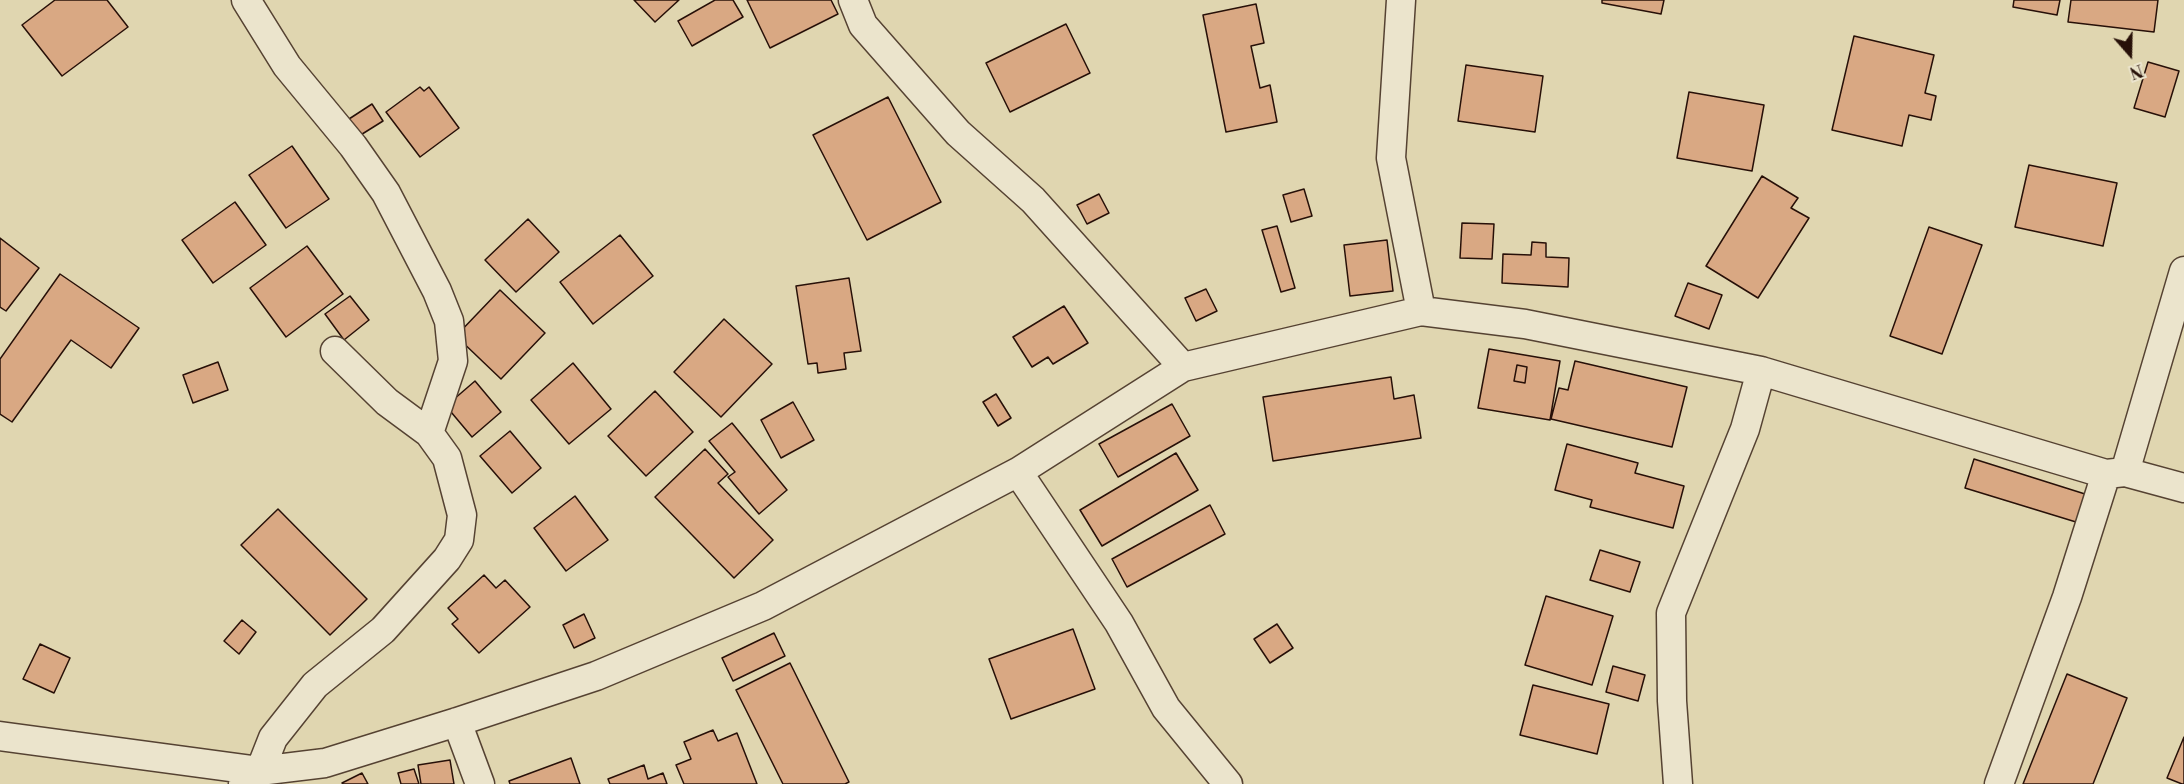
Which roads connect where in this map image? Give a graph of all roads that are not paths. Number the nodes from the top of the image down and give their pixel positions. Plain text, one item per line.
1 (246, 0) edge
2 (853, 0) edge
3 (1401, 0) edge
4 (2184, 271) edge
5 (1421, 311) junction
6 (335, 351) dead end
7 (1183, 367) junction
8 (1761, 371) junction
9 (429, 433) junction
10 (1018, 472) junction
11 (2115, 473) junction
12 (2184, 488) edge
13 (457, 722) junction
14 (0, 736) edge
15 (252, 777) edge
16 (480, 784) edge
17 (1228, 784) edge
18 (1678, 784) edge
19 (1999, 784) edge

1 - 9 street
2 - 7 street
3 - 5 street
4 - 11 street
5 - 7 street
5 - 8 street
6 - 9 street
7 - 10 street
8 - 11 street
8 - 18 street
9 - 15 street
10 - 13 street
10 - 17 street
11 - 12 street
11 - 19 street
13 - 15 street
13 - 16 street
14 - 15 street

